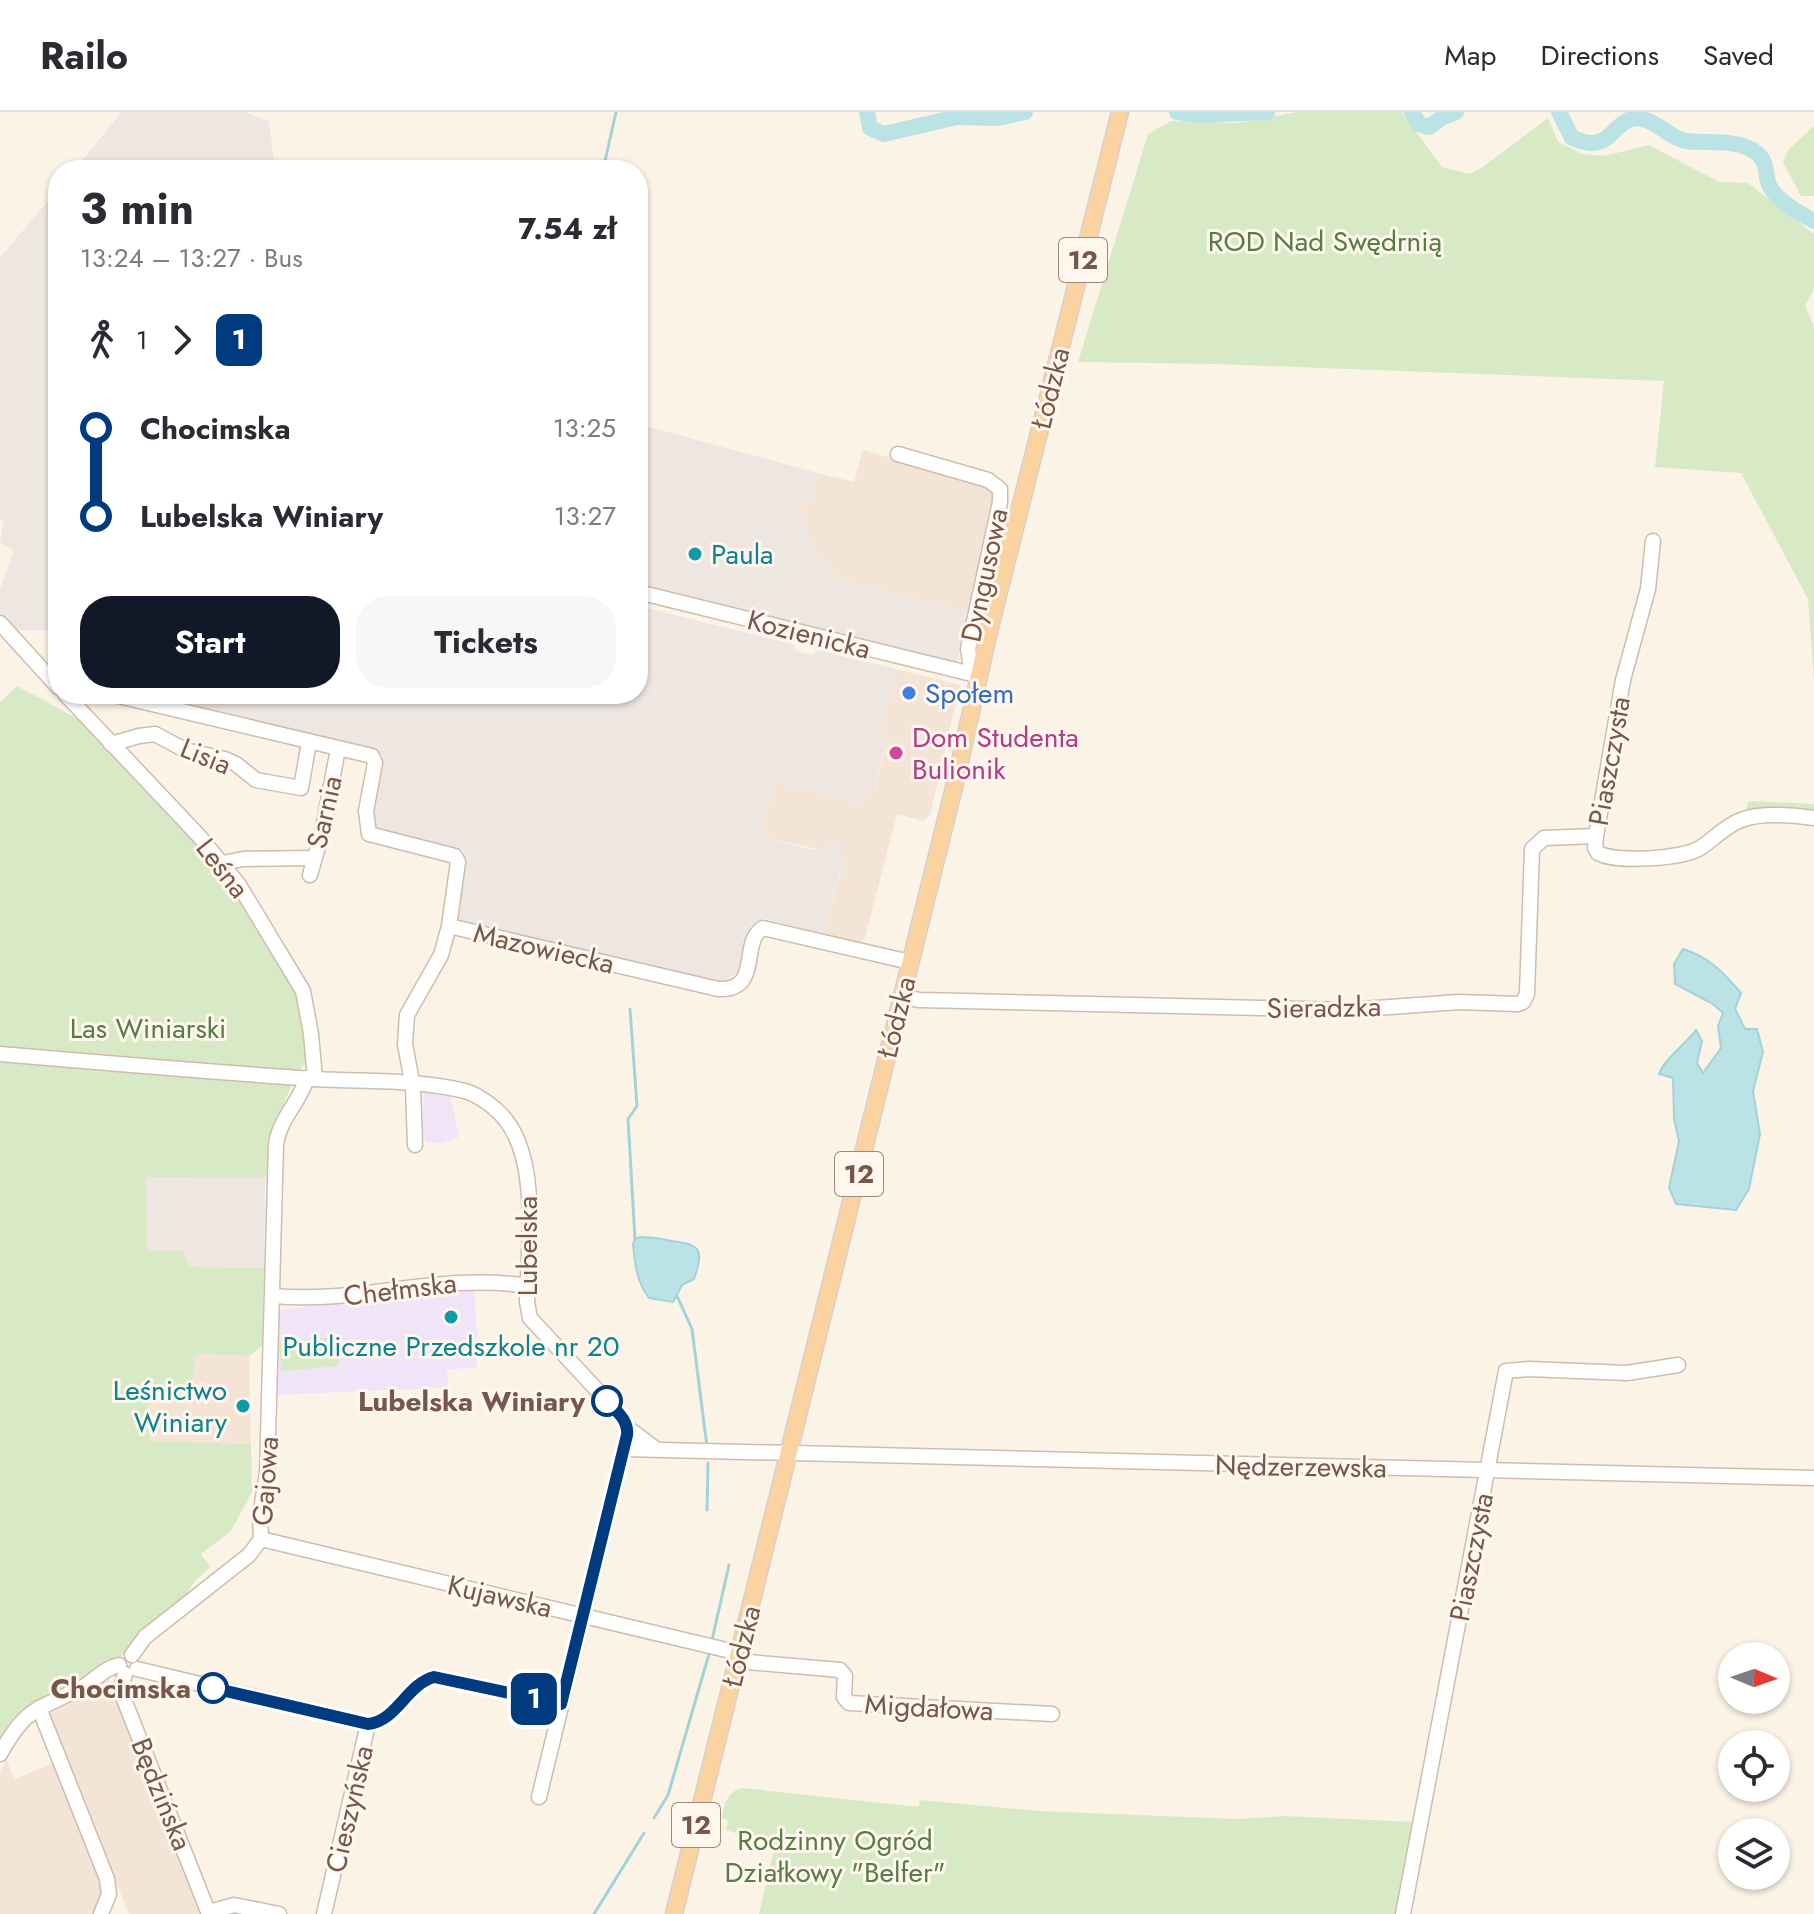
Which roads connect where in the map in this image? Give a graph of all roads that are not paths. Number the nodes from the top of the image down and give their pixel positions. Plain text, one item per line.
1 (1119, 116) edge
2 (898, 454) dead end
3 (1653, 541) dead end
4 (648, 594) edge
5 (0, 623) edge
6 (976, 675) junction
7 (48, 676) edge
8 (74, 704) edge
9 (151, 704) edge
10 (309, 742) junction
11 (111, 744) junction
12 (338, 749) junction
13 (1814, 818) edge
14 (1596, 836) junction
15 (313, 858) junction
16 (223, 863) junction
17 (310, 875) dead end
18 (449, 926) junction
19 (910, 962) junction
20 (901, 997) junction
21 (0, 1054) edge
22 (311, 1078) junction
23 (412, 1082) junction
24 (415, 1145) dead end
25 (527, 1286) junction
26 (274, 1296) junction
27 (1678, 1365) dead end
28 (628, 1428) junction
29 (624, 1449) junction
30 (660, 1451) junction
31 (789, 1455) junction
32 (1488, 1471) junction
33 (1814, 1478) edge
34 (261, 1539) junction
35 (583, 1615) junction
36 (738, 1657) junction
37 (128, 1666) junction
38 (561, 1704) junction
39 (39, 1708) junction
40 (1052, 1714) dead end
41 (368, 1724) junction
42 (0, 1754) edge
43 (539, 1797) dead end
44 (209, 1913) edge
45 (101, 1914) edge
46 (279, 1914) edge
47 (324, 1914) edge
48 (674, 1914) edge
49 (1403, 1914) edge

1 - 6 main road, Łódzka / 12
2 - 6 street, Dyngusowa
3 - 14 street, Piaszczysta
4 - 6 street, Kozienicka
5 - 7 street
6 - 19 main road, Łódzka / 12
8 - 11 street, Leśna
9 - 10 street, Mazowiecka
10 - 11 street, Lisia
10 - 12 street, Mazowiecka
11 - 16 street, Leśna
12 - 15 street, Sarnia
12 - 18 street, Mazowiecka
13 - 14 street, Piaszczysta
14 - 20 street, Sieradzka
15 - 16 street
15 - 17 street, Sarnia
16 - 22 street, Leśna
18 - 19 street, Mazowiecka
18 - 23 street
19 - 20 main road, Łódzka / 12
20 - 31 main road, Łódzka / 12
21 - 22 street, Lubelska
22 - 23 street, Lubelska
22 - 26 street
23 - 24 street
23 - 25 street, Lubelska
25 - 26 street, Chełmska
25 - 28 street, Lubelska
26 - 34 street, Gajowa
27 - 32 street, Piaszczysta
28 - 29 street
28 - 30 street, Lubelska
29 - 30 street
29 - 35 street
30 - 31 street
31 - 32 street, Nędzerzewska
31 - 36 main road, Łódzka / 12
32 - 33 street, Nędzerzewska
32 - 49 street, Piaszczysta
34 - 35 street, Kujawska
34 - 37 street, Gajowa
35 - 36 street, Kujawska
35 - 38 street
36 - 40 street, Migdałowa
36 - 48 main road, Łódzka / 12
37 - 39 street, Gajowa
37 - 41 street
37 - 44 street, Będzińska
38 - 41 street, Cieszyńska
38 - 43 street
39 - 42 street, Gajowa
39 - 45 street
41 - 47 street, Cieszyńska
44 - 46 street

